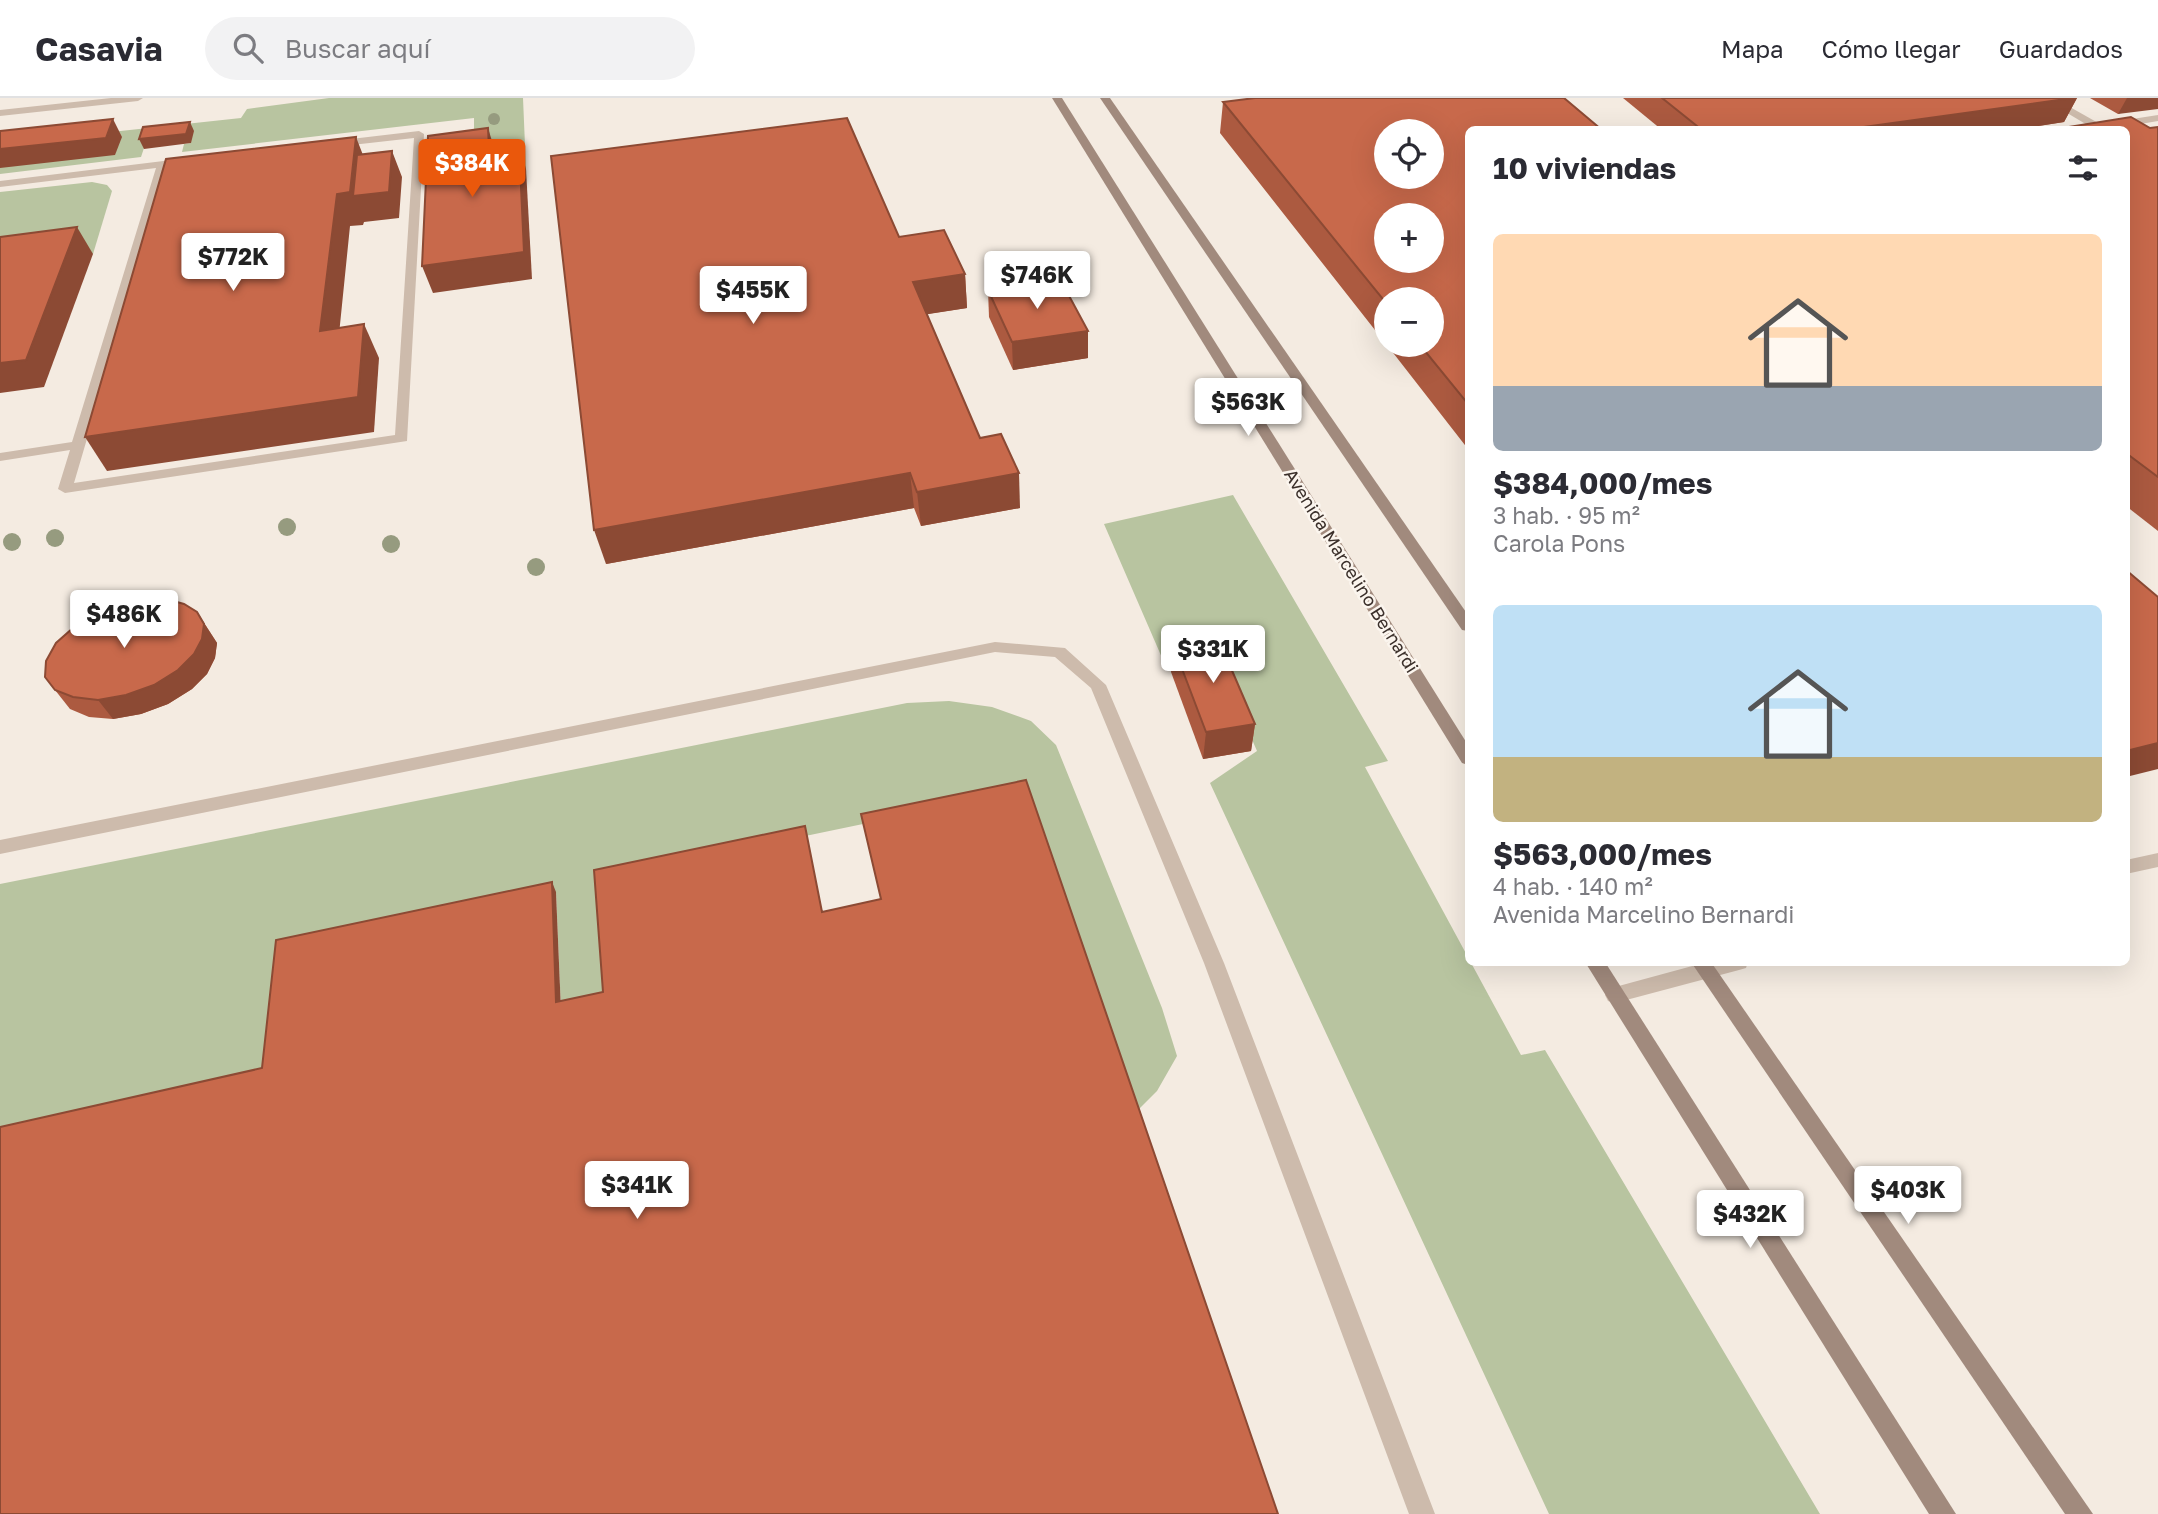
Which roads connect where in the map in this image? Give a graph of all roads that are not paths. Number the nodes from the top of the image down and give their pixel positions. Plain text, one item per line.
1 (138, 98) edge
2 (1057, 98) edge
3 (1105, 98) edge
4 (2047, 98) edge
5 (0, 113) edge
6 (2158, 118) edge
7 (2096, 126) edge
8 (2105, 126) edge
9 (316, 146) edge
10 (195, 160) edge
11 (162, 164) junction
12 (0, 184) edge
13 (78, 445) junction
14 (0, 457) edge
15 (1465, 622) edge
16 (1465, 755) edge
17 (0, 847) edge
18 (2158, 860) edge
19 (2130, 866) edge
20 (1597, 966) edge
21 (1703, 967) edge
22 (1615, 995) junction
23 (1422, 1514) edge
24 (1943, 1514) edge
25 (2080, 1514) edge

1 - 5 street
2 - 16 main road, Avenida Marcelino Bernardi
3 - 15 main road
4 - 7 street
6 - 8 street
9 - 13 street
10 - 11 street
11 - 12 street
11 - 13 street
13 - 14 street
17 - 23 street
18 - 19 street
20 - 22 main road
21 - 22 street
21 - 25 main road
22 - 24 main road

